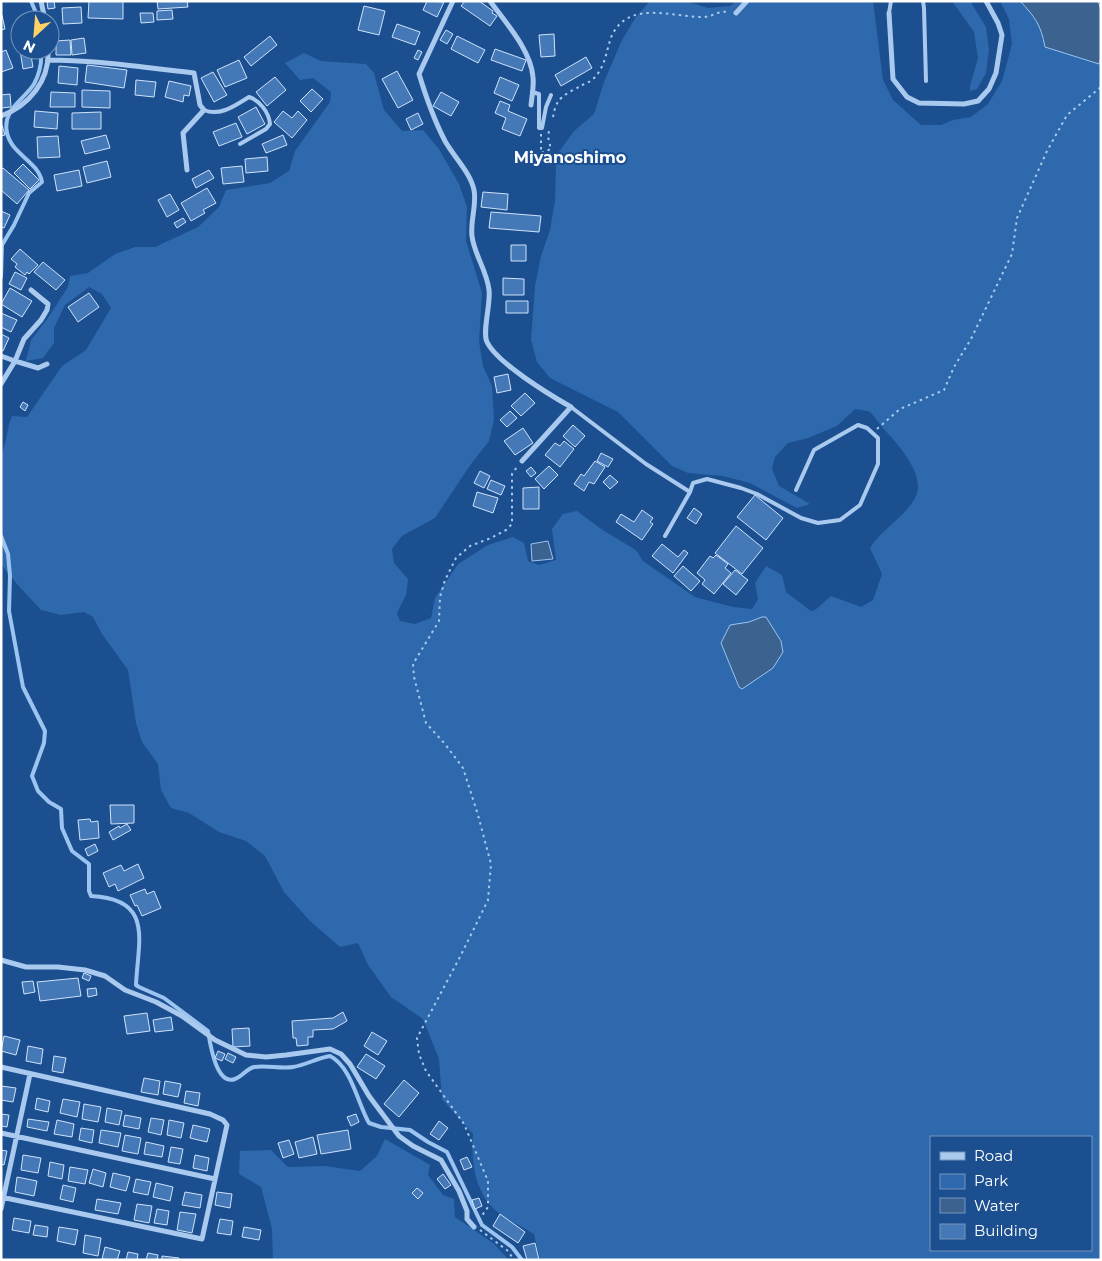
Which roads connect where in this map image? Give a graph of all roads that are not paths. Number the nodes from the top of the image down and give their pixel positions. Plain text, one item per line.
1 (454, 1) edge
2 (490, 1) edge
3 (747, 1) edge
4 (891, 1) edge
5 (922, 1) edge
6 (986, 1) edge
7 (736, 13) road end
8 (888, 13) joint
9 (48, 60) edge
10 (60, 60) edge
11 (926, 81) dead end
12 (532, 92) junction
13 (551, 96) dead end
14 (530, 105) dead end
15 (204, 110) junction
16 (1, 116) edge
17 (240, 144) dead end
18 (187, 170) dead end
19 (31, 290) dead end
20 (1, 356) edge
21 (15, 361) junction
22 (46, 364) dead end
23 (1, 384) edge
24 (571, 407) junction
25 (522, 461) road end
26 (796, 490) dead end
27 (690, 492) junction
28 (665, 536) dead end
29 (1, 960) edge
30 (1, 1068) edge
31 (30, 1074) junction
32 (1, 1133) edge
33 (17, 1136) junction
34 (215, 1179) junction
35 (2, 1197) edge
36 (1, 1209) edge
37 (474, 1227) road end

1 - 24 street
2 - 12 street
3 - 7 street
4 - 8 lane
5 - 11 lane
6 - 8 street
9 - 16 street
10 - 15 street
12 - 13 lane
12 - 14 street
15 - 17 lane
15 - 18 street
19 - 21 street
20 - 21 street
21 - 22 street
21 - 23 street
24 - 25 street
24 - 27 lane
26 - 27 lane
27 - 28 lane
29 - 37 street
30 - 31 street
31 - 33 street
31 - 34 street
32 - 33 street
33 - 34 street
33 - 35 street
34 - 35 street
35 - 36 street

